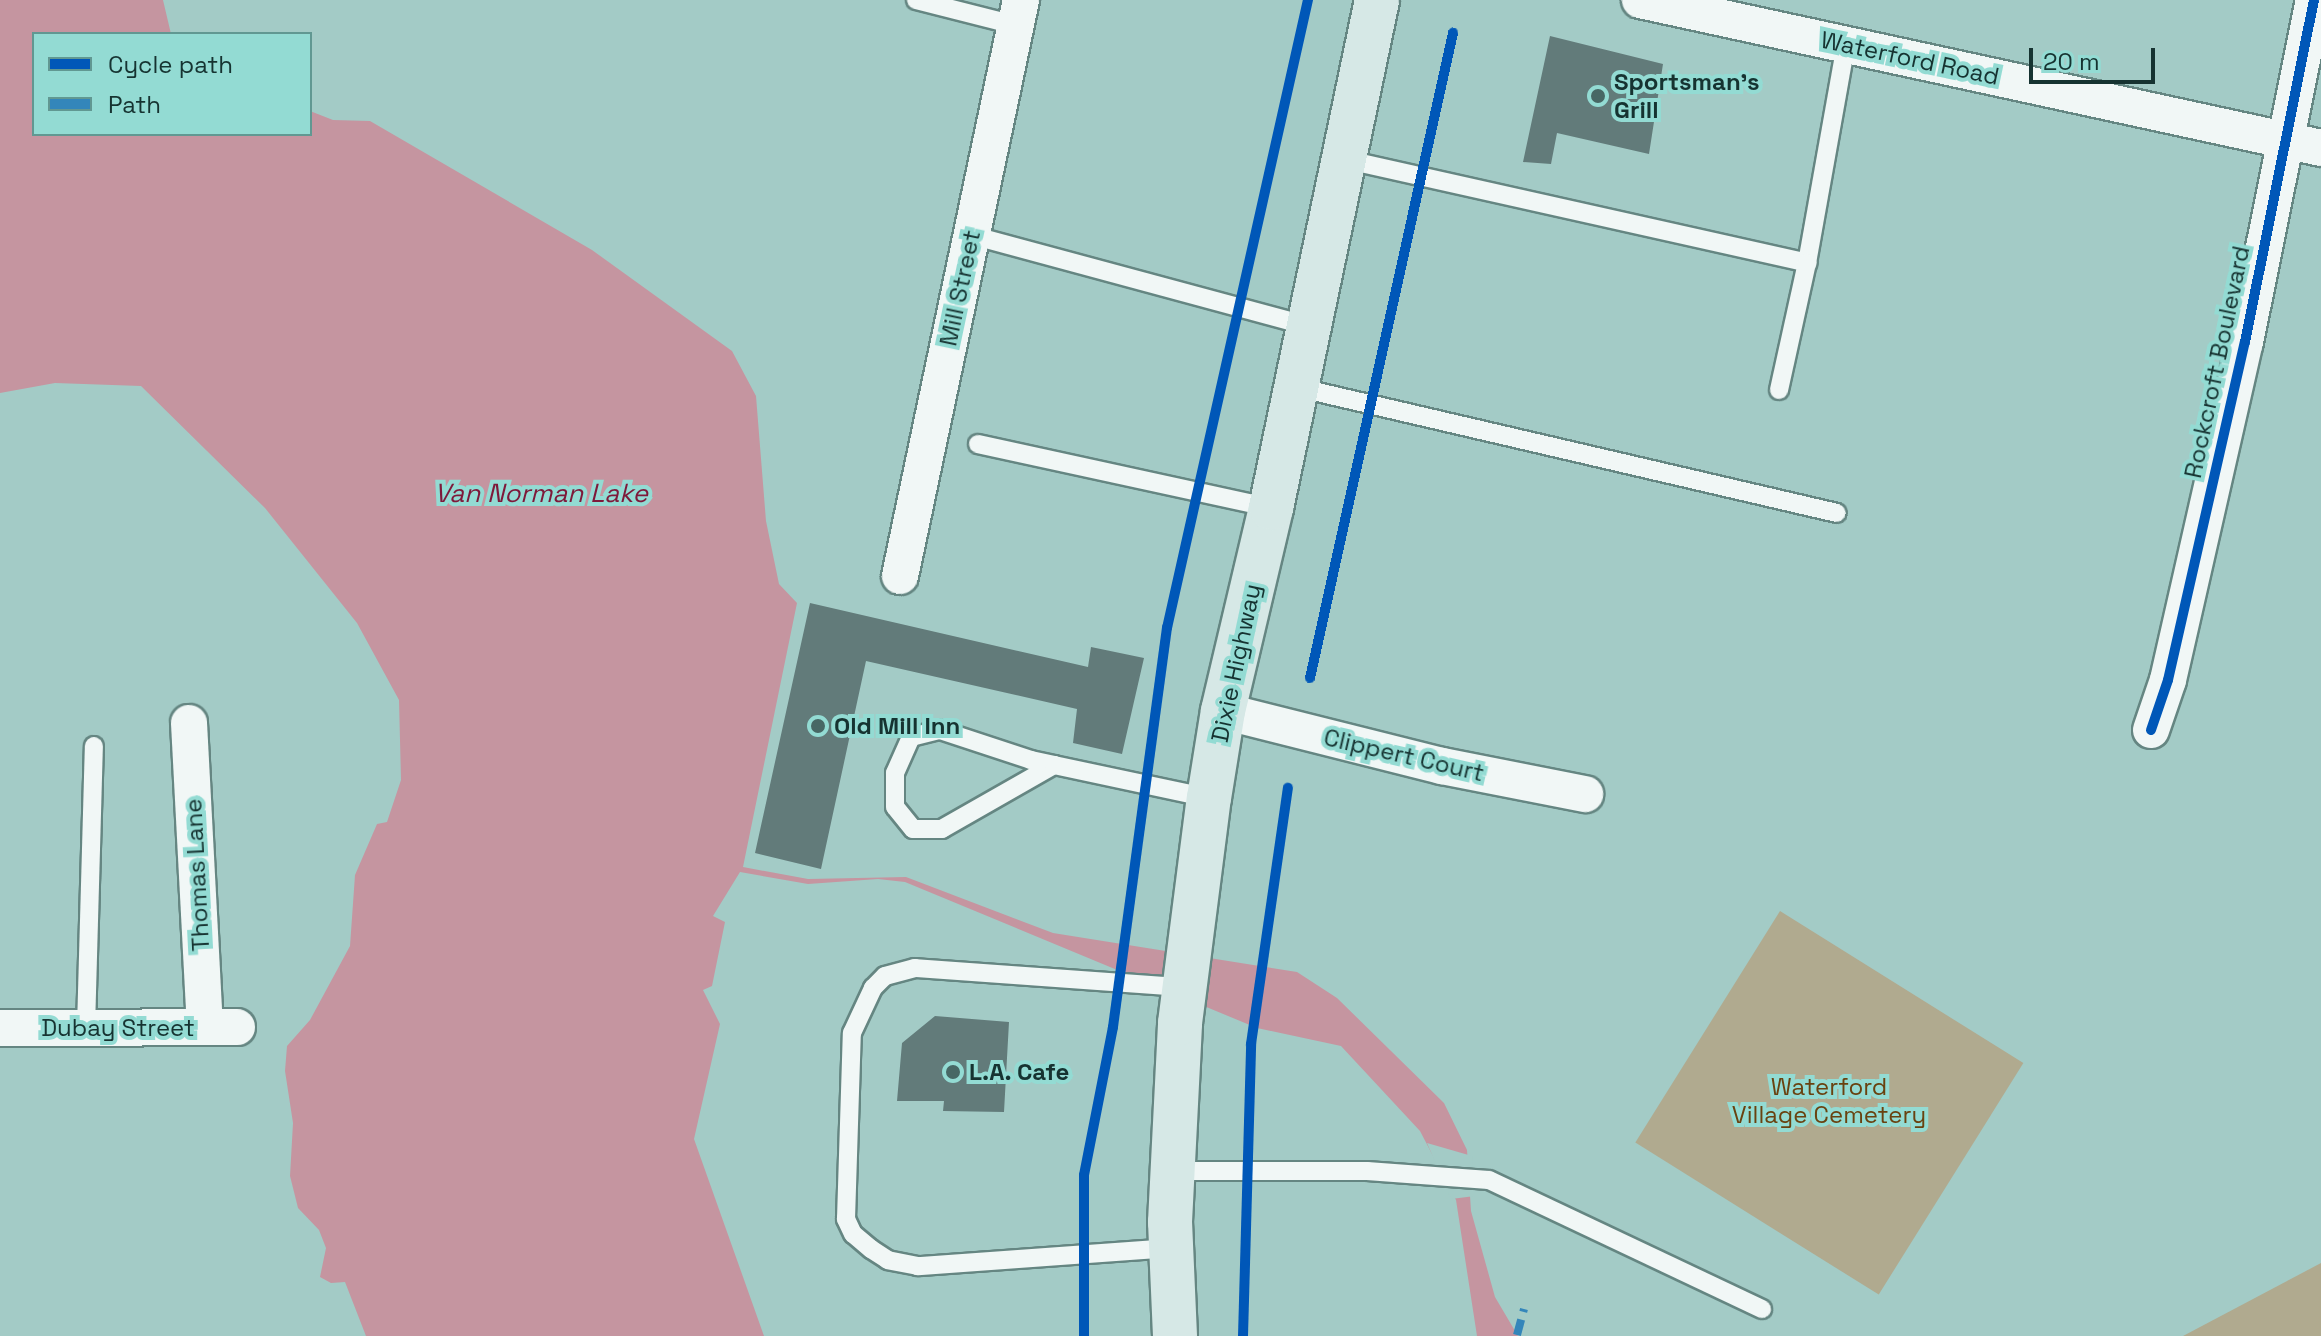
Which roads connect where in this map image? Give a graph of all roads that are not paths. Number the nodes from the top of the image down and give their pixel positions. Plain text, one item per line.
1 (916, 0) edge
2 (1377, 0) edge
3 (1640, 0) edge
4 (2314, 0) edge
5 (1018, 12) edge
6 (1846, 44) junction
7 (2282, 140) junction
8 (2321, 148) edge
9 (1343, 159) junction
10 (971, 235) junction
11 (1807, 263) junction
12 (1309, 326) junction
13 (1296, 387) junction
14 (1779, 390) dead end
15 (978, 444) dead end
16 (1271, 508) junction
17 (1837, 513) dead end
18 (900, 576) dead end
19 (1223, 711) junction
20 (189, 723) dead end
21 (2151, 730) dead end
22 (94, 746) dead end
23 (1054, 765) junction
24 (1585, 794) dead end
25 (1209, 798) junction
26 (1183, 986) junction
27 (221, 1027) joint
28 (0, 1028) edge
29 (86, 1028) junction
30 (1172, 1171) junction
31 (1171, 1248) junction
32 (1762, 1309) dead end
33 (1175, 1336) edge

1 - 5 lane
2 - 9 main road, Dixie Highway
3 - 6 street, Waterford Road
4 - 7 street, Rockcroft Boulevard
5 - 10 street, Mill Street
6 - 7 street, Waterford Road
6 - 11 lane
7 - 8 street, Waterford Road
7 - 21 street, Rockcroft Boulevard
9 - 11 lane
9 - 12 main road, Dixie Highway
10 - 12 lane
10 - 18 street, Mill Street
11 - 14 lane
12 - 13 main road, Dixie Highway
13 - 16 main road, Dixie Highway
13 - 17 lane
15 - 16 lane
16 - 19 main road, Dixie Highway
19 - 24 street, Clippert Court
19 - 25 main road, Dixie Highway
20 - 27 street, Thomas Lane
22 - 29 lane
23 - 23 lane
23 - 25 lane
25 - 26 main road, Dixie Highway
26 - 30 main road, Dixie Highway
26 - 31 lane
27 - 29 street, Dubay Street
28 - 29 street, Dubay Street
30 - 31 main road, Dixie Highway
30 - 32 lane
31 - 33 main road, Dixie Highway

